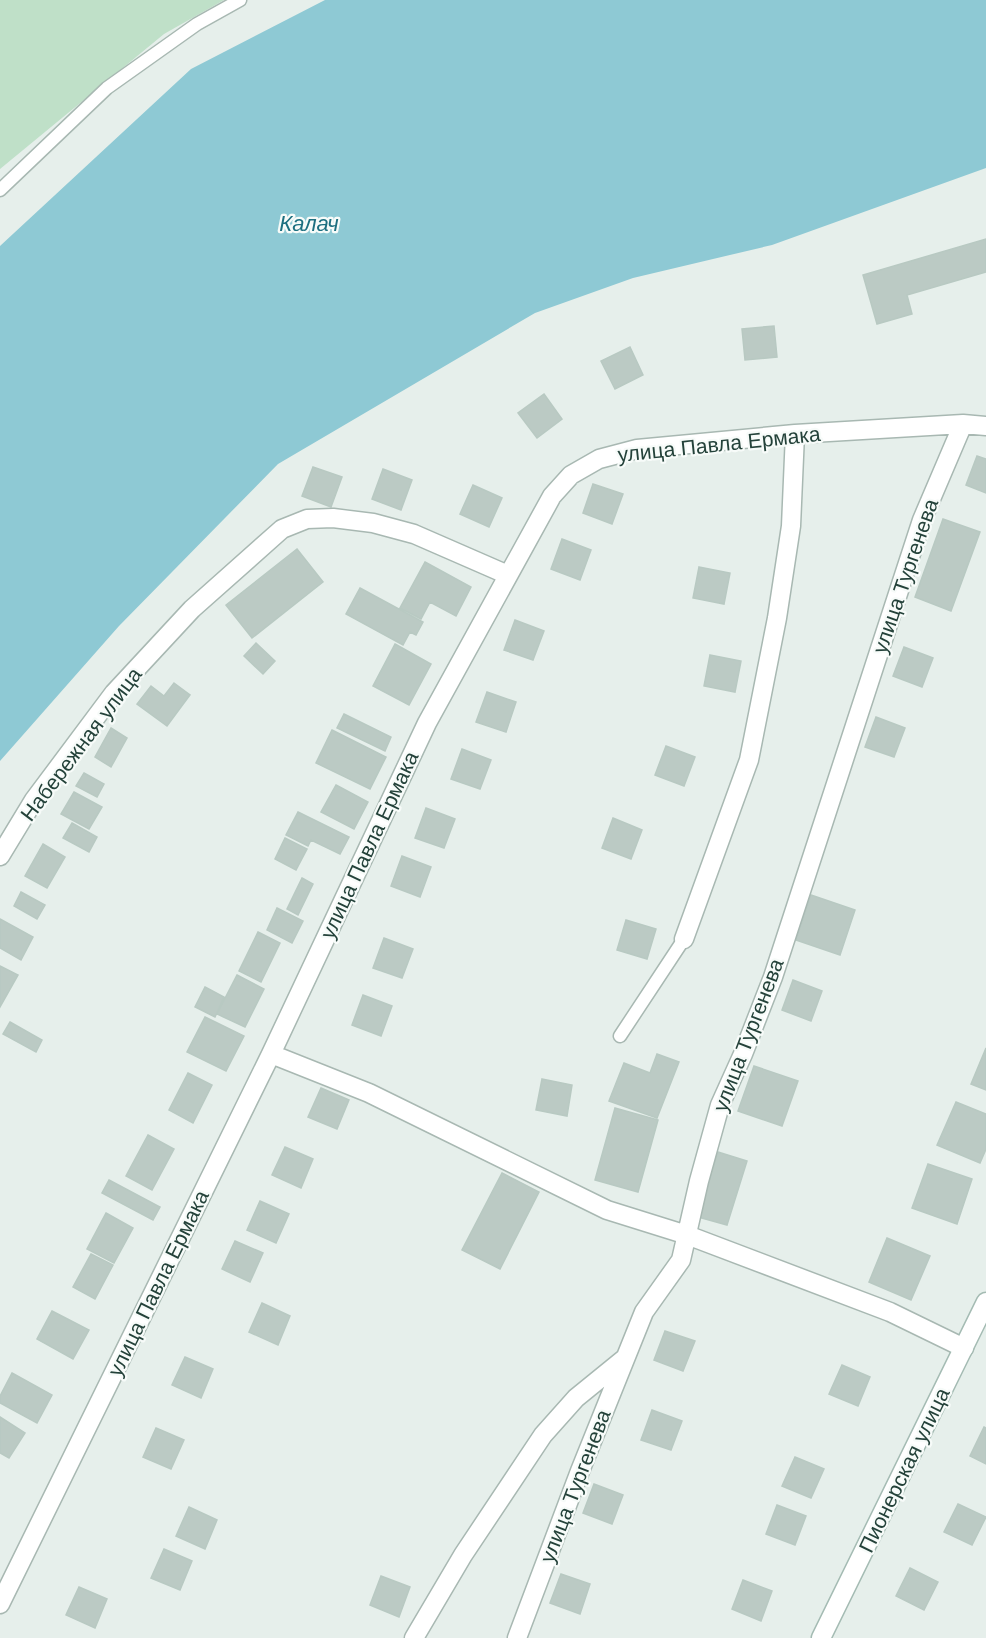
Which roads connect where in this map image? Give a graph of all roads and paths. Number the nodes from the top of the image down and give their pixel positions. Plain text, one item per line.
1 (240, 0) edge
2 (0, 190) edge
3 (963, 424) junction
4 (986, 426) edge
5 (795, 434) junction
6 (508, 575) junction
7 (0, 856) edge
8 (684, 939) joint
9 (620, 1036) dead end
10 (271, 1053) junction
11 (687, 1235) junction
12 (986, 1302) edge
13 (964, 1348) junction
14 (626, 1357) junction
15 (0, 1604) edge
16 (414, 1638) edge
17 (517, 1638) edge
18 (821, 1638) edge

1 - 2 lane
3 - 4 street, улица Павла Ермака
3 - 5 street, улица Павла Ермака
3 - 11 street, улица Тургенева
5 - 6 street, улица Павла Ермака
5 - 8 street
6 - 7 street, Набережная улица
6 - 10 street, улица Павла Ермака
8 - 9 lane
10 - 11 street
10 - 15 street, улица Павла Ермака
11 - 13 street
11 - 14 street, улица Тургенева
12 - 13 street, Пионерская улица
13 - 18 street, Пионерская улица
14 - 16 street
14 - 17 street, улица Тургенева

